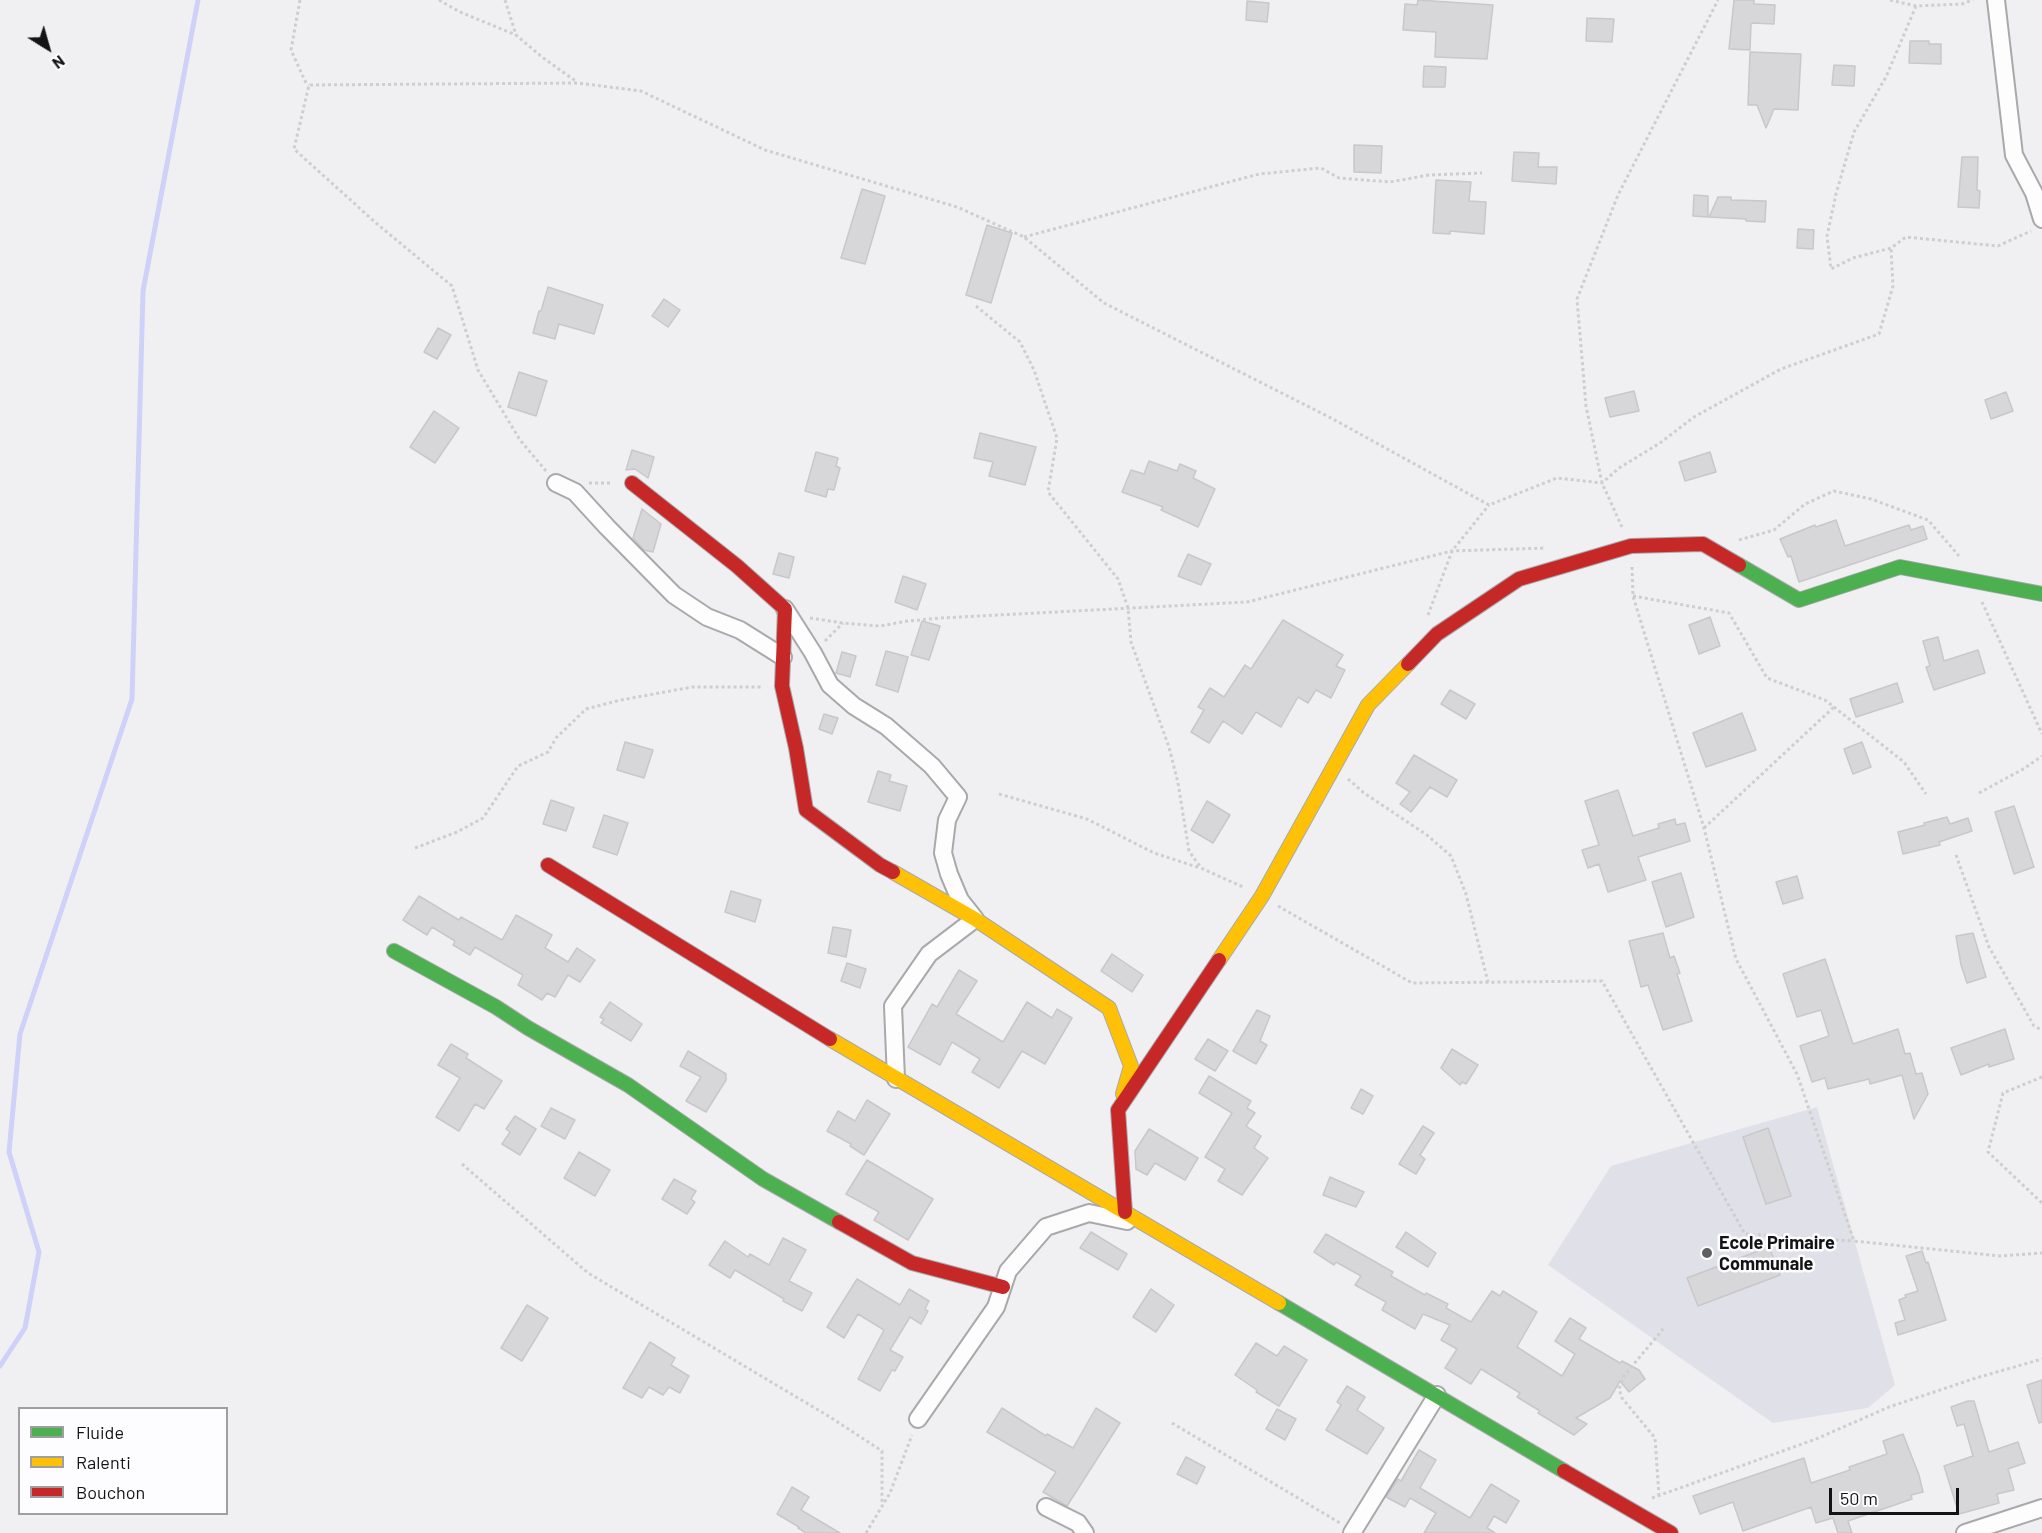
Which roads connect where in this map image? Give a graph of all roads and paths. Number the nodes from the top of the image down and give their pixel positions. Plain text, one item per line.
1 (300, 0) edge
2 (439, 0) edge
3 (505, 0) edge
4 (1718, 0) edge
5 (1890, 0) edge
6 (1973, 0) edge
7 (1996, 0) edge
8 (1962, 2) edge
9 (1916, 6) junction
10 (516, 34) junction
11 (578, 83) junction
12 (309, 85) junction
13 (1482, 173) dead end
14 (2038, 225) edge
15 (1023, 237) junction
16 (1890, 248) junction
17 (976, 306) dead end
18 (556, 483) joint
19 (589, 483) dead end
20 (632, 483) joint
21 (1602, 483) junction
22 (1489, 504) junction
23 (1632, 546) junction
24 (1548, 548) dead end
25 (1712, 549) junction
26 (1452, 551) junction
27 (1972, 580) junction
28 (2042, 594) edge
29 (1633, 596) junction
30 (1128, 608) junction
31 (785, 609) junction
32 (1427, 617) dead end
33 (843, 623) junction
34 (813, 653) junction
35 (783, 657) junction
36 (782, 686) junction
37 (1834, 707) junction
38 (2042, 734) edge
39 (2042, 756) edge
40 (1333, 766) junction
41 (1979, 793) dead end
42 (999, 794) dead end
43 (1926, 794) dead end
44 (1704, 828) junction
45 (415, 848) dead end
46 (1956, 855) dead end
47 (548, 866) dead end
48 (1201, 868) junction
49 (1262, 896) junction
50 (975, 919) junction
51 (394, 951) dead end
52 (1488, 982) junction
53 (2042, 1030) edge
54 (2042, 1077) edge
55 (896, 1079) junction
56 (1118, 1110) junction
57 (462, 1164) dead end
58 (2042, 1203) edge
59 (1125, 1212) junction
60 (1146, 1224) junction
61 (1854, 1241) junction
62 (2042, 1253) edge
63 (1003, 1287) junction
64 (1664, 1328) dead end
65 (2042, 1359) edge
66 (1437, 1395) junction
67 (918, 1419) joint
68 (1172, 1424) dead end
69 (1659, 1496) junction
70 (882, 1505) junction
71 (1625, 1506) junction
72 (1046, 1508) dead end
73 (2042, 1508) edge
74 (1353, 1532) edge
75 (866, 1533) edge
76 (1084, 1533) edge
77 (1671, 1533) edge
78 (1965, 1533) edge

1 - 12 path
2 - 10 path
3 - 10 path
4 - 21 path
5 - 9 path
6 - 8 path
7 - 14 street
8 - 9 path
9 - 16 path
10 - 11 path
11 - 12 path
11 - 15 path
12 - 18 path
13 - 15 path
14 - 16 path
15 - 22 path
16 - 21 path
17 - 30 path
18 - 35 street
19 - 20 path
20 - 31 street
21 - 22 path
21 - 23 path
22 - 26 path
23 - 25 street
23 - 29 path
23 - 40 street
24 - 26 path
25 - 27 street
25 - 27 path
26 - 30 path
26 - 32 path
27 - 28 street
27 - 38 path
29 - 37 path
29 - 44 path
30 - 33 path
30 - 48 path
31 - 33 path
31 - 34 street
31 - 35 street
33 - 34 path
34 - 50 street
35 - 36 street
36 - 45 path
36 - 50 street
37 - 43 path
37 - 44 path
39 - 41 path
40 - 49 street
40 - 52 path
42 - 48 path
44 - 61 path
46 - 53 path
47 - 55 street
48 - 49 path
49 - 52 path
49 - 56 street
50 - 55 street
50 - 56 street
51 - 63 street
52 - 61 path
54 - 58 path
55 - 59 street
56 - 59 street
57 - 70 path
59 - 60 street
60 - 63 street
60 - 66 street
61 - 62 path
63 - 67 street
64 - 69 path
65 - 69 path
66 - 71 street
66 - 74 street
67 - 70 path
68 - 74 path
69 - 71 path
70 - 75 path
71 - 77 street
72 - 76 street
73 - 78 street

